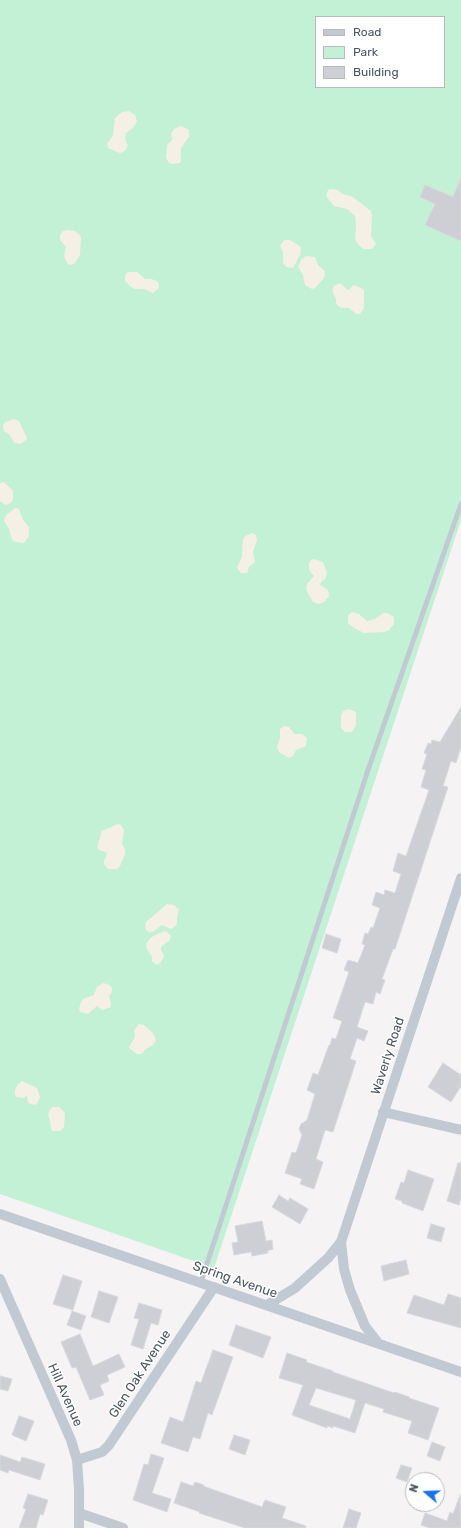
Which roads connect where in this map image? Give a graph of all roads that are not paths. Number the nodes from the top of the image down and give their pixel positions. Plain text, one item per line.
1 (461, 504) edge
2 (461, 878) edge
3 (458, 899) edge
4 (383, 1112) junction
5 (461, 1130) edge
6 (0, 1214) edge
7 (341, 1242) junction
8 (0, 1279) edge
9 (201, 1282) junction
10 (214, 1287) junction
11 (267, 1305) junction
12 (379, 1344) junction
13 (461, 1372) edge
14 (77, 1460) junction
15 (80, 1513) junction
16 (78, 1528) edge
17 (123, 1528) edge

1 - 9 lane
2 - 3 street, Waverly Road
3 - 4 street, Waverly Road
4 - 5 street
4 - 7 street, Waverly Road
6 - 9 street, Spring Avenue
7 - 11 street, Waverly Road
7 - 12 street, Waverly Road
8 - 14 street, Hill Avenue
9 - 10 street, Spring Avenue
10 - 11 street, Spring Avenue
10 - 14 street, Glen Oak Avenue
11 - 12 street, Spring Avenue
12 - 13 street, Spring Avenue
14 - 15 street, Hill Avenue
15 - 16 street, Hill Avenue
15 - 17 street

